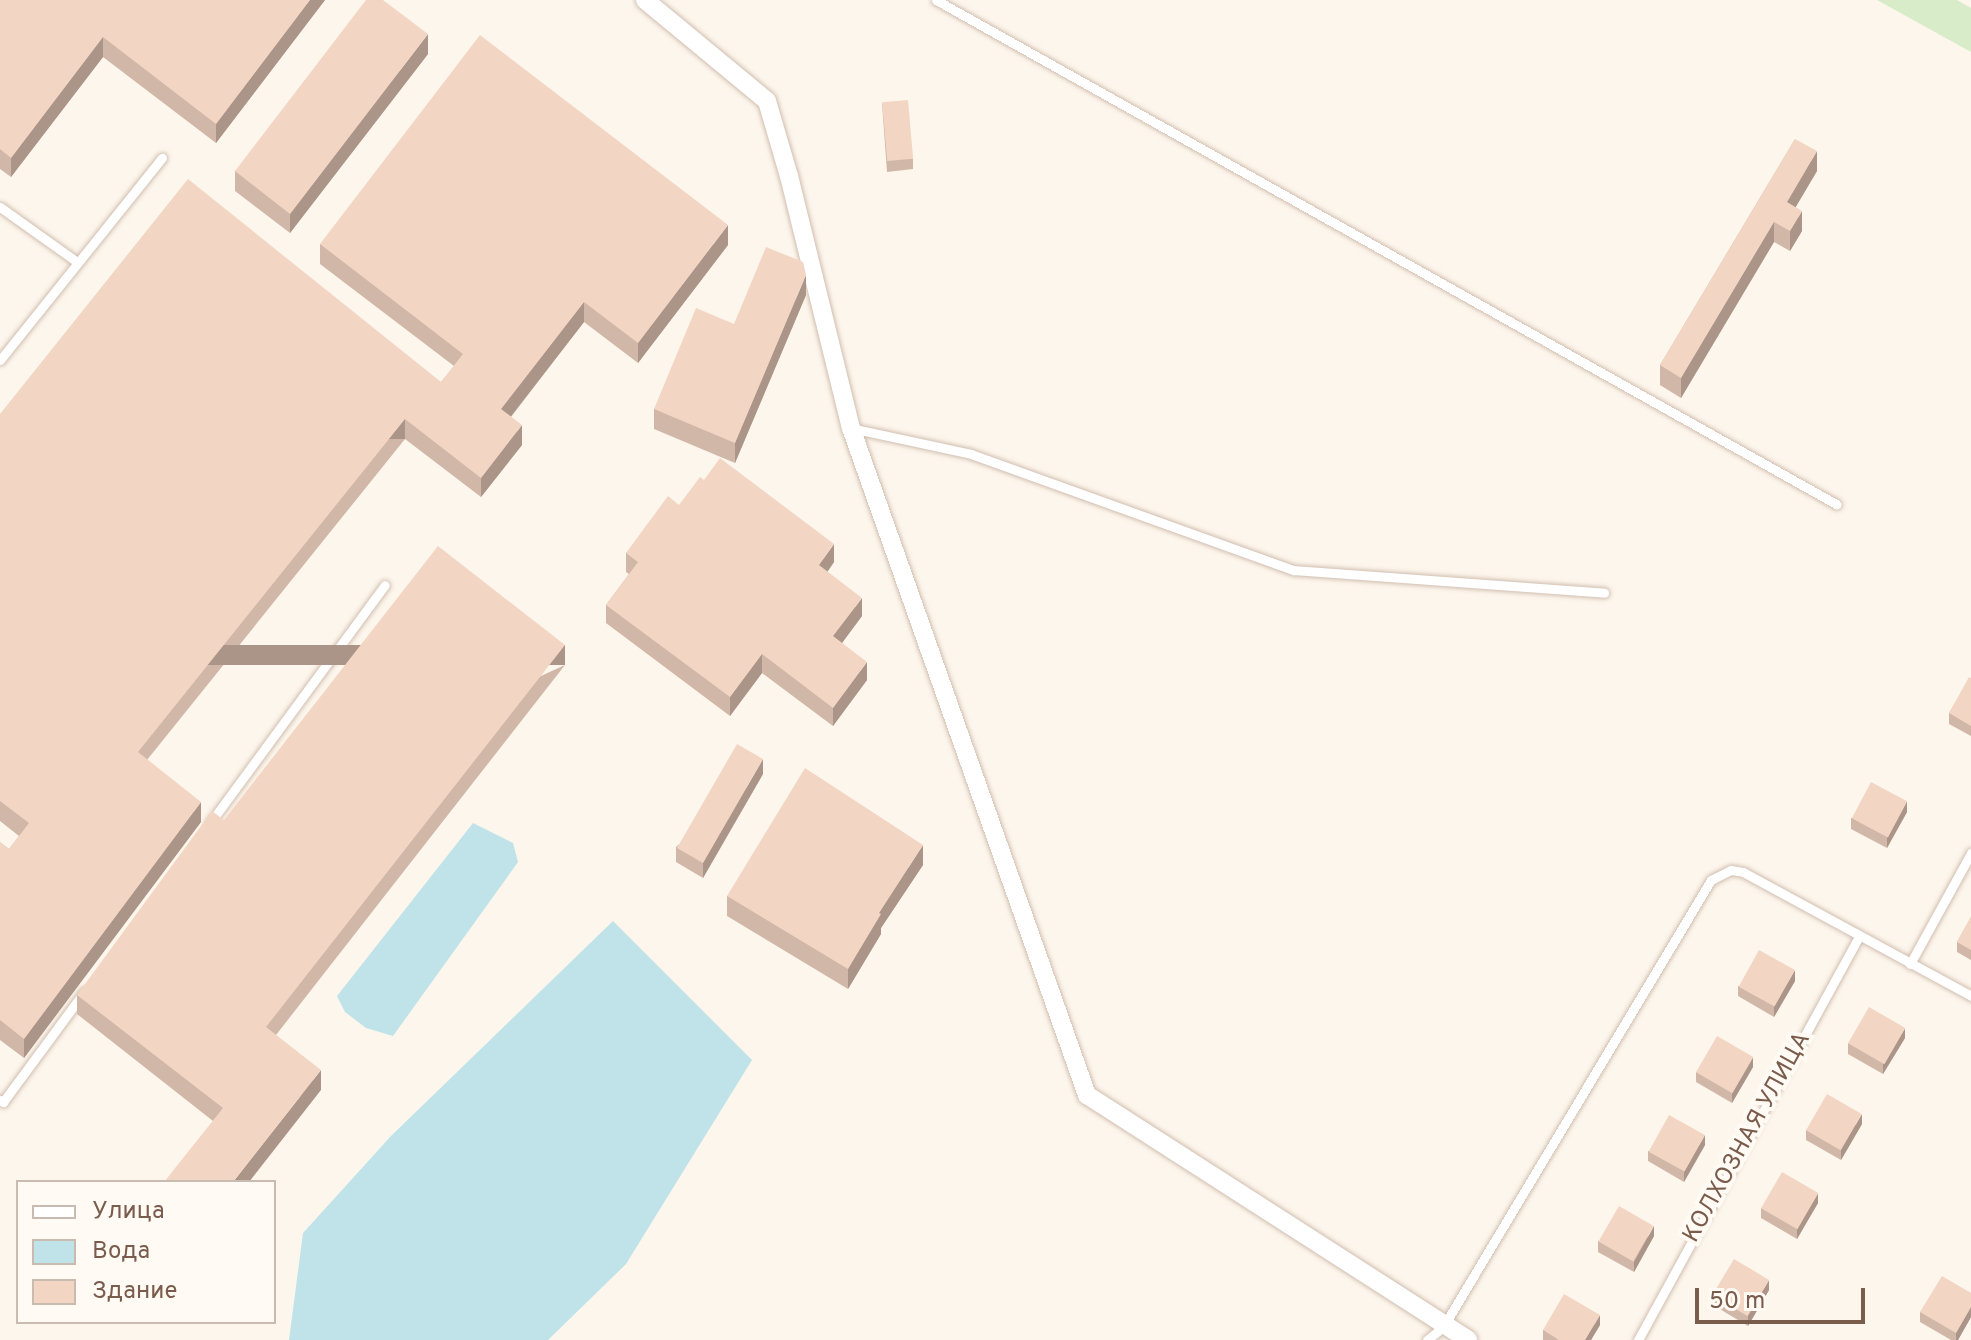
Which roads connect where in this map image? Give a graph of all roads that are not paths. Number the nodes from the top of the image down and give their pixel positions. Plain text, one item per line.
1 (645, 0) edge
2 (936, 0) edge
3 (162, 158) dead end
4 (0, 207) edge
5 (77, 262) junction
6 (0, 360) edge
7 (851, 428) junction
8 (1836, 504) dead end
9 (385, 585) dead end
10 (1604, 593) dead end
11 (199, 838) edge
12 (1971, 853) edge
13 (1859, 937) junction
14 (1910, 964) junction
15 (87, 989) edge
16 (1971, 996) edge
17 (0, 1100) edge
18 (1443, 1327) junction
19 (1427, 1340) edge
20 (1468, 1340) edge
21 (1638, 1340) edge

1 - 7 street
2 - 8 lane
3 - 5 lane
4 - 5 lane
5 - 6 lane
7 - 10 lane
7 - 18 street
9 - 11 lane
12 - 14 lane
13 - 14 lane
13 - 18 lane
13 - 21 lane, КОЛХОЗНАЯ УЛИЦА
14 - 16 lane
15 - 17 lane
18 - 19 lane
18 - 20 street

